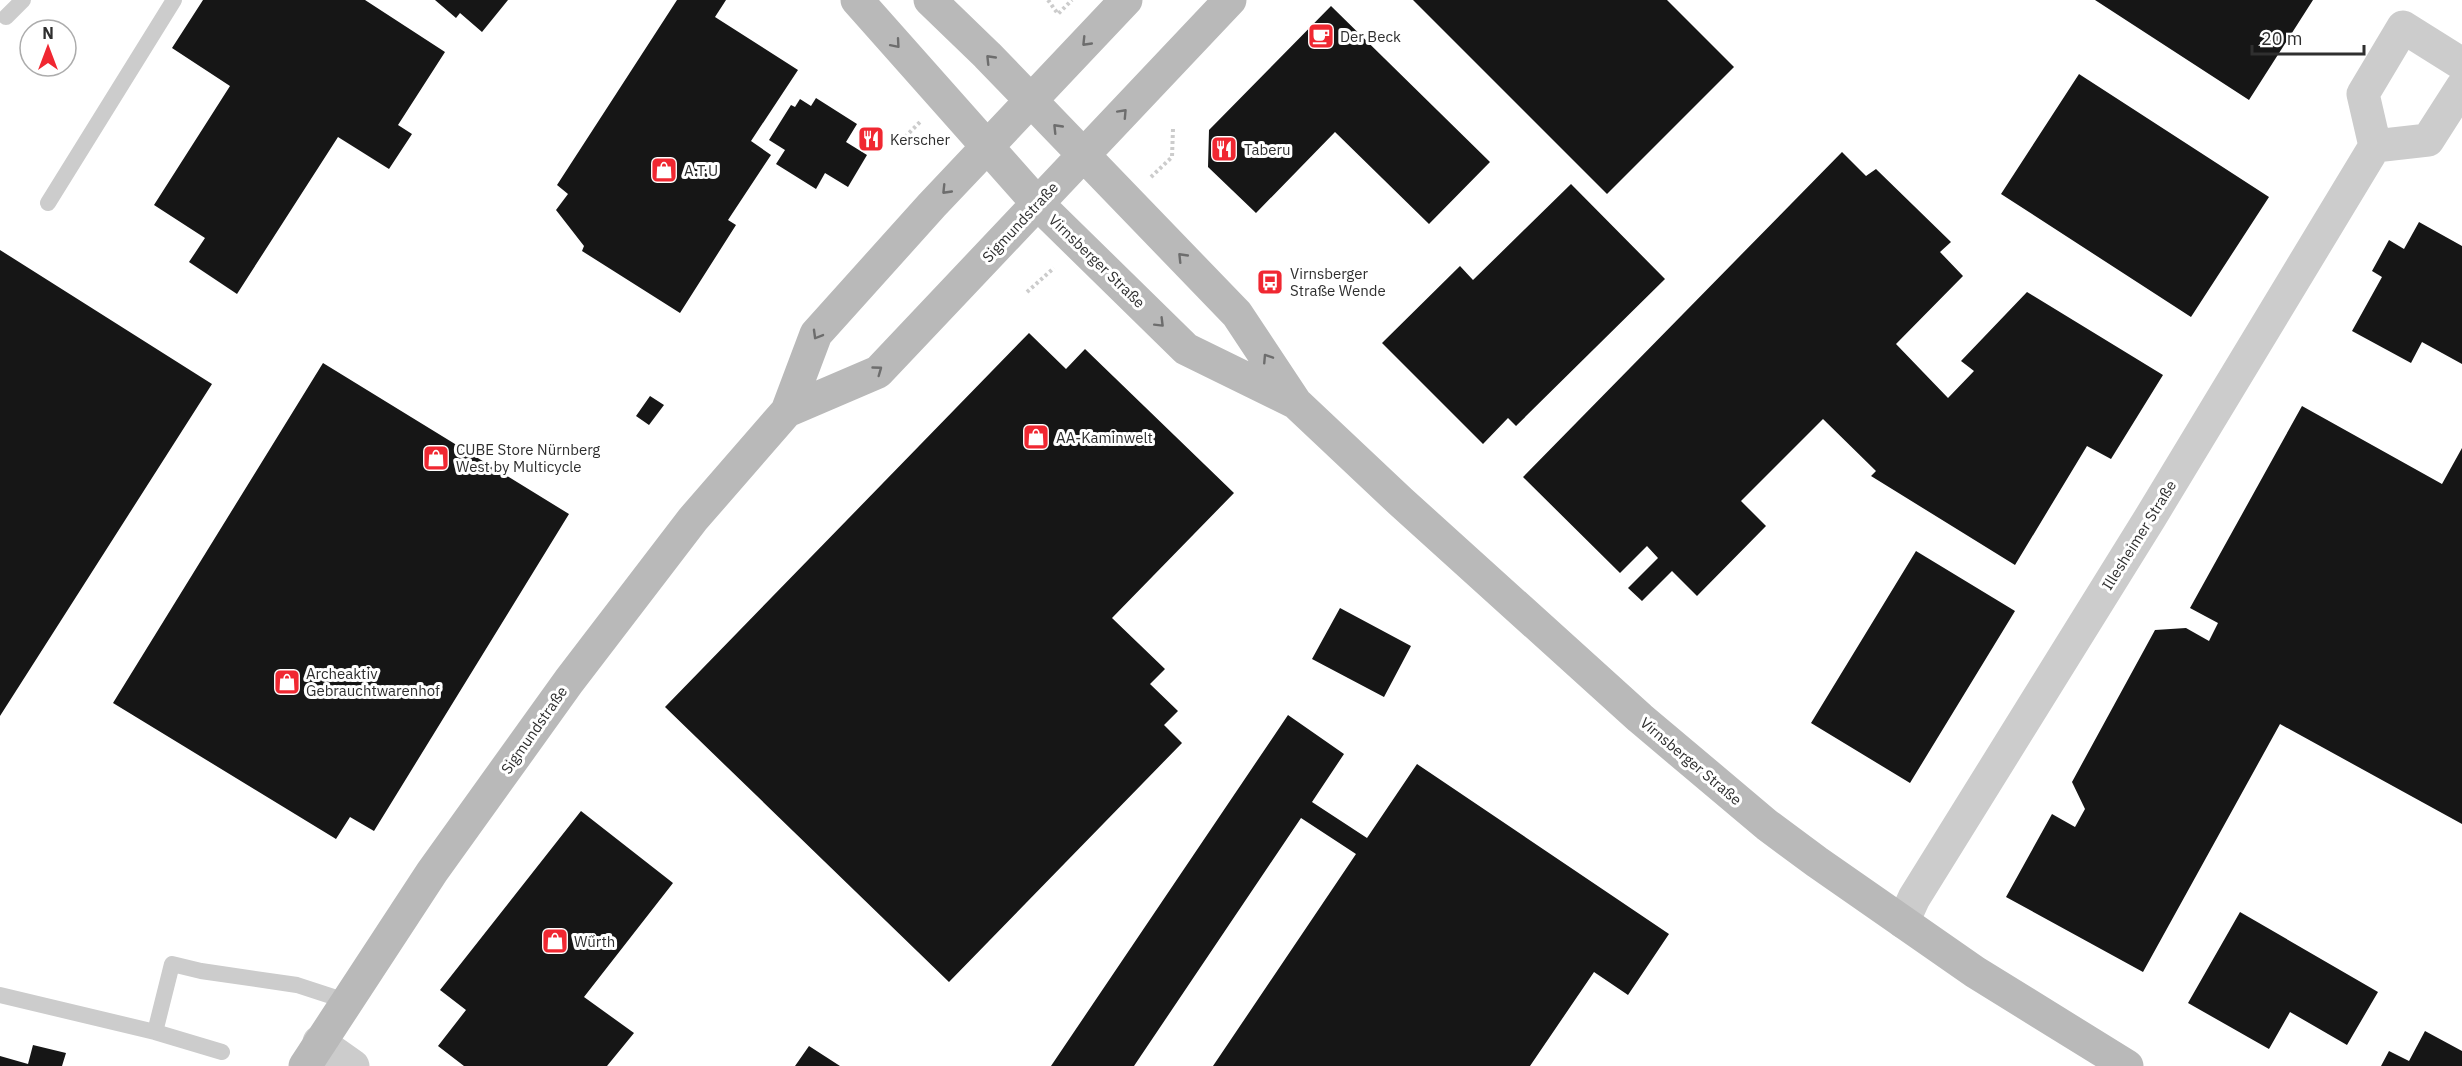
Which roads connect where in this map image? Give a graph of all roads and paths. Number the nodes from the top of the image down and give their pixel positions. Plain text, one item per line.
1 (23, 0) edge
2 (174, 0) edge
3 (857, 0) edge
4 (930, 0) edge
5 (1048, 0) edge
6 (1072, 0) edge
7 (1126, 0) edge
8 (1230, 0) edge
9 (6, 17) dead end
10 (2462, 63) edge
11 (2462, 87) edge
12 (1030, 101) junction
13 (2375, 146) junction
14 (987, 147) junction
15 (1083, 155) junction
16 (48, 203) dead end
17 (1038, 204) junction
18 (1296, 402) junction
19 (787, 411) junction
20 (1903, 922) junction
21 (0, 995) edge
22 (346, 1001) junction
23 (155, 1032) junction
24 (222, 1052) dead end
25 (312, 1054) edge
26 (353, 1066) edge
27 (2127, 1066) edge

1 - 9 lane
2 - 16 lane
3 -> 14 main road, Virnsberger Straße
12 -> 4 main road, Virnsberger Straße
5 - 6 path
7 -> 12 main road, Sigmundstraße
15 -> 8 main road, Sigmundstraße
10 - 13 street
11 - 13 street
12 - 14 main road, Sigmundstraße
15 -> 12 main road, Virnsberger Straße
13 - 20 street, Illesheimer Straße
14 - 17 main road, Virnsberger Straße
14 -> 19 main road, Sigmundstraße
15 - 17 main road, Sigmundstraße
18 -> 15 main road, Virnsberger Straße
17 -> 18 main road, Virnsberger Straße
19 -> 17 main road, Sigmundstraße
18 - 20 main road, Virnsberger Straße
19 - 22 main road, Sigmundstraße
20 - 27 main road, Virnsberger Straße
21 - 23 lane
22 - 23 lane
22 - 25 main road, Sigmundstraße
23 - 24 lane
25 - 26 street

